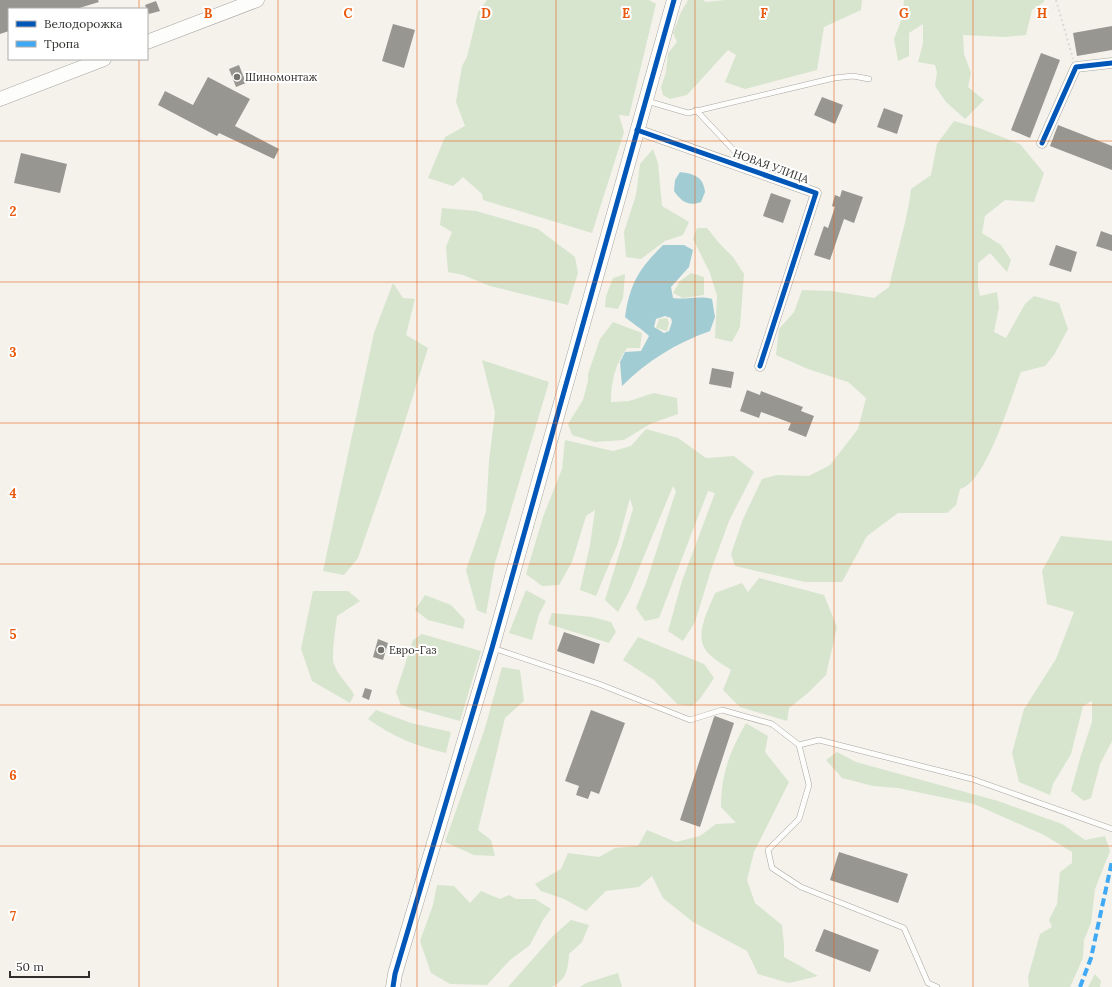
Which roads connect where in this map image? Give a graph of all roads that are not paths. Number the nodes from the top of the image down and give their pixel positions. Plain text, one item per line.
1 (257, 0) edge
2 (674, 0) edge
3 (148, 42) edge
4 (101, 60) edge
5 (1112, 63) edge
6 (869, 79) dead end
7 (0, 100) edge
8 (646, 100) junction
9 (696, 110) junction
10 (637, 130) junction
11 (1042, 143) dead end
12 (744, 167) junction
13 (760, 366) dead end
14 (492, 648) junction
15 (799, 745) junction
16 (1112, 829) edge
17 (393, 987) edge
18 (937, 987) edge

1 - 3 street
2 - 8 street
4 - 7 street
5 - 11 street
6 - 9 lane
8 - 9 lane
8 - 10 street
9 - 12 lane
10 - 12 street, НОВАЯ УЛИЦА
10 - 14 street
12 - 13 street, НОВАЯ УЛИЦА
14 - 15 lane
14 - 17 street
15 - 16 lane
15 - 18 lane

